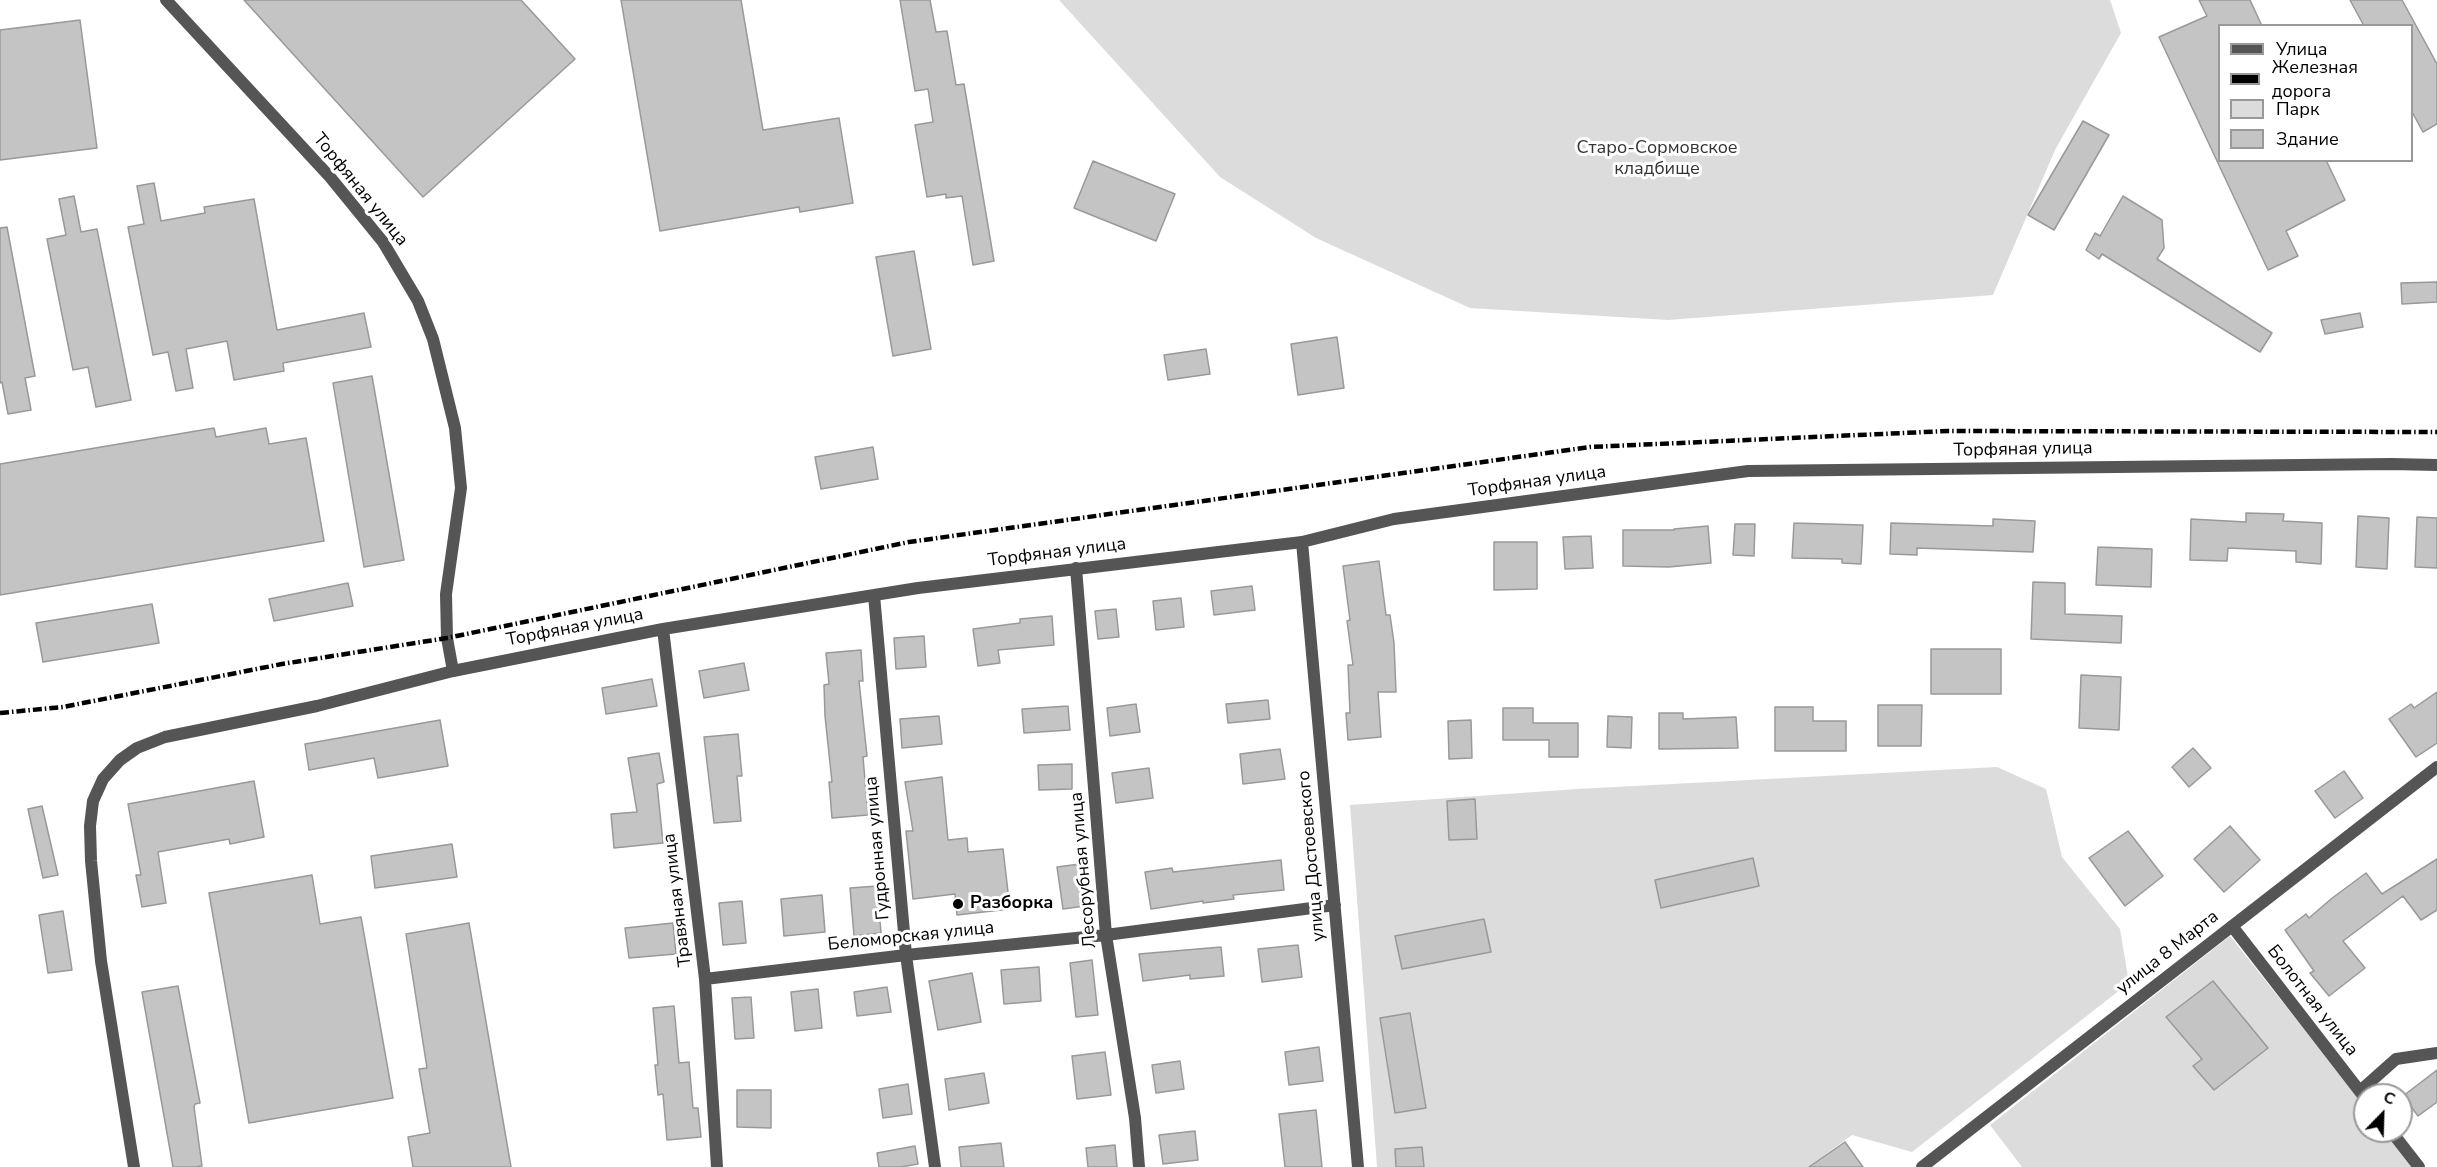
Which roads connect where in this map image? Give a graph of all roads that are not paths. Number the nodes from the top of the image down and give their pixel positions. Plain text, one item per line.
1 (166, 0) edge
2 (2437, 465) edge
3 (1302, 542) junction
4 (1076, 568) junction
5 (874, 595) junction
6 (663, 629) junction
7 (453, 671) junction
8 (2437, 767) edge
9 (1335, 905) junction
10 (2232, 926) junction
11 (1106, 935) junction
12 (906, 955) junction
13 (705, 979) junction
14 (2437, 1053) edge
15 (2353, 1083) edge
16 (2373, 1083) edge
17 (2400, 1143) edge
18 (134, 1167) edge
19 (717, 1167) edge
20 (935, 1167) edge
21 (1139, 1167) edge
22 (1358, 1167) edge
23 (1922, 1167) edge
24 (2419, 1167) edge

1 - 7 street, Торфяная улица
2 - 3 street, Торфяная улица
3 - 4 street, Торфяная улица
3 - 9 street, улица Достоевского
4 - 5 street, Торфяная улица
4 - 11 street, Лесорубная улица
5 - 6 street, Торфяная улица
5 - 12 street, Гудронная улица
6 - 7 street, Торфяная улица
6 - 13 street, Травяная улица
7 - 18 street
8 - 10 street, улица 8 Марта
9 - 11 street, Беломорская улица
9 - 22 street, улица Достоевского
10 - 15 street, Болотная улица
10 - 23 street, улица 8 Марта
11 - 12 street, Беломорская улица
11 - 21 street, Лесорубная улица
12 - 13 street, Беломорская улица
12 - 20 street, Гудронная улица
13 - 19 street, Травяная улица
14 - 16 street
17 - 24 street

